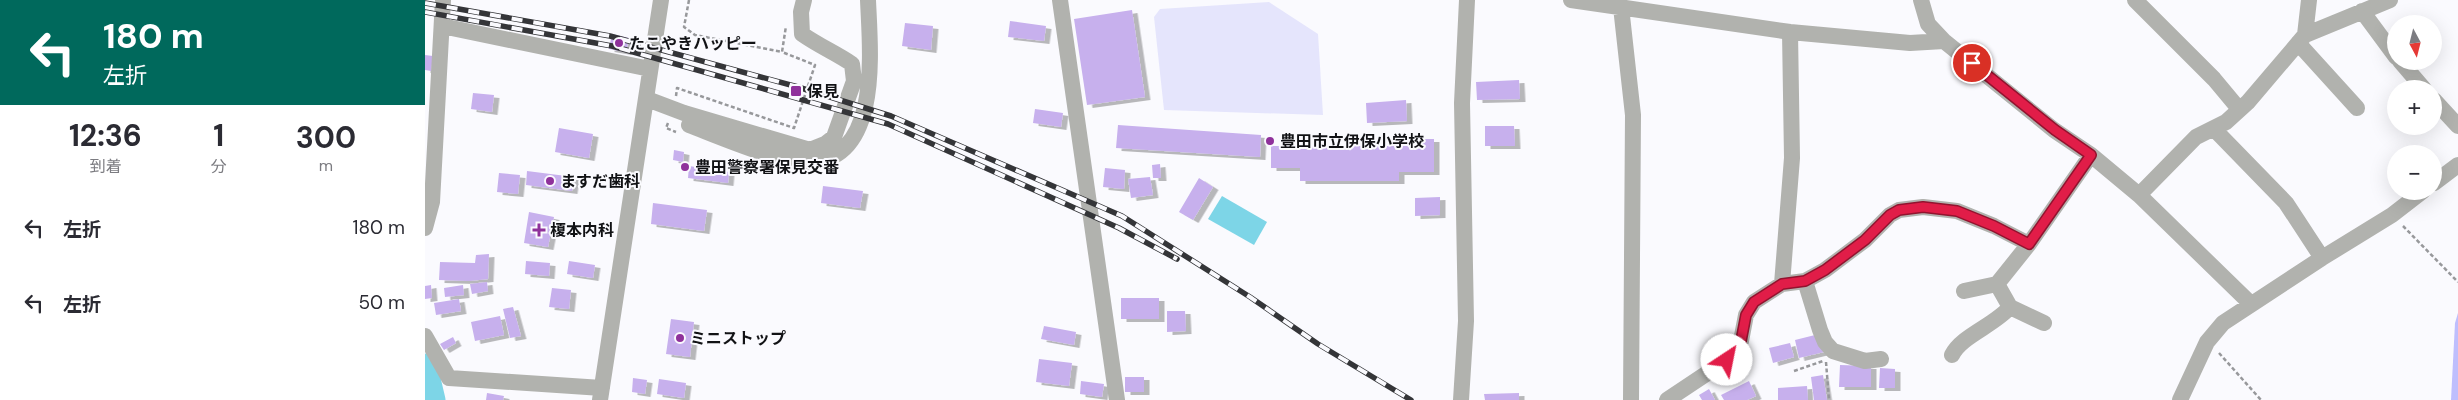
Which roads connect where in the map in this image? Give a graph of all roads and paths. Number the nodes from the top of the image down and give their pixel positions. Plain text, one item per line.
1 (443, 0) edge
2 (661, 0) edge
3 (689, 0) edge
4 (803, 0) edge
5 (868, 0) edge
6 (1061, 0) edge
7 (1467, 0) edge
8 (1571, 0) edge
9 (1921, 0) edge
10 (2135, 0) edge
11 (2309, 0) edge
12 (2390, 0) edge
13 (1621, 7) junction
14 (2362, 11) junction
15 (787, 18) dead end
16 (441, 26) junction
17 (1789, 32) junction
18 (2302, 39) junction
19 (1944, 40) junction
20 (2387, 46) edge
21 (782, 52) junction
22 (650, 69) junction
23 (2408, 70) edge
24 (2416, 80) edge
25 (676, 96) dead end
26 (646, 105) junction
27 (2357, 108) dead end
28 (2442, 109) edge
29 (2239, 110) junction
30 (2458, 126) edge
31 (2214, 129) junction
32 (2091, 155) junction
33 (2458, 165) edge
34 (2442, 177) edge
35 (2139, 194) junction
36 (2411, 200) edge
37 (2392, 215) junction
38 (425, 228) edge
39 (2029, 244) junction
40 (2322, 258) junction
41 (1805, 281) junction
42 (2458, 282) edge
43 (1782, 284) junction
44 (1997, 284) junction
45 (1964, 290) dead end
46 (2251, 304) junction
47 (2010, 307) junction
48 (2044, 323) dead end
49 (425, 336) edge
50 (2207, 342) junction
51 (1829, 355) junction
52 (1952, 355) dead end
53 (1881, 359) dead end
54 (1794, 371) dead end
55 (601, 394) edge
56 (1690, 394) edge
57 (1117, 400) edge
58 (1461, 400) edge
59 (1631, 400) edge
60 (1667, 400) edge
61 (1829, 400) edge
62 (2180, 400) edge
63 (2261, 400) edge

1 - 16 street
2 - 22 street
3 - 21 path
4 - 26 street
5 - 26 street
6 - 57 street
7 - 58 street
8 - 13 street
9 - 19 street
10 - 29 street
11 - 18 street
12 - 14 street
13 - 17 street
13 - 59 street
14 - 18 street
14 - 20 street
15 - 21 path
16 - 22 street
16 - 38 street
17 - 19 street
17 - 43 street
18 - 27 street
18 - 29 street
19 - 32 street
21 - 25 path
22 - 26 street
23 - 24 street
26 - 55 street
28 - 30 street
29 - 31 street
31 - 35 street
31 - 40 street
32 - 35 street
32 - 39 street
33 - 34 street
35 - 46 street
36 - 37 street
37 - 40 street
37 - 42 path
39 - 41 street
39 - 44 street
40 - 46 street
41 - 43 street
41 - 51 street
43 - 56 street
44 - 45 street
44 - 47 street
46 - 50 street
47 - 48 street
47 - 52 street
49 - 55 street
50 - 62 street
50 - 63 path
51 - 53 street
51 - 54 path
51 - 61 path
56 - 60 street

